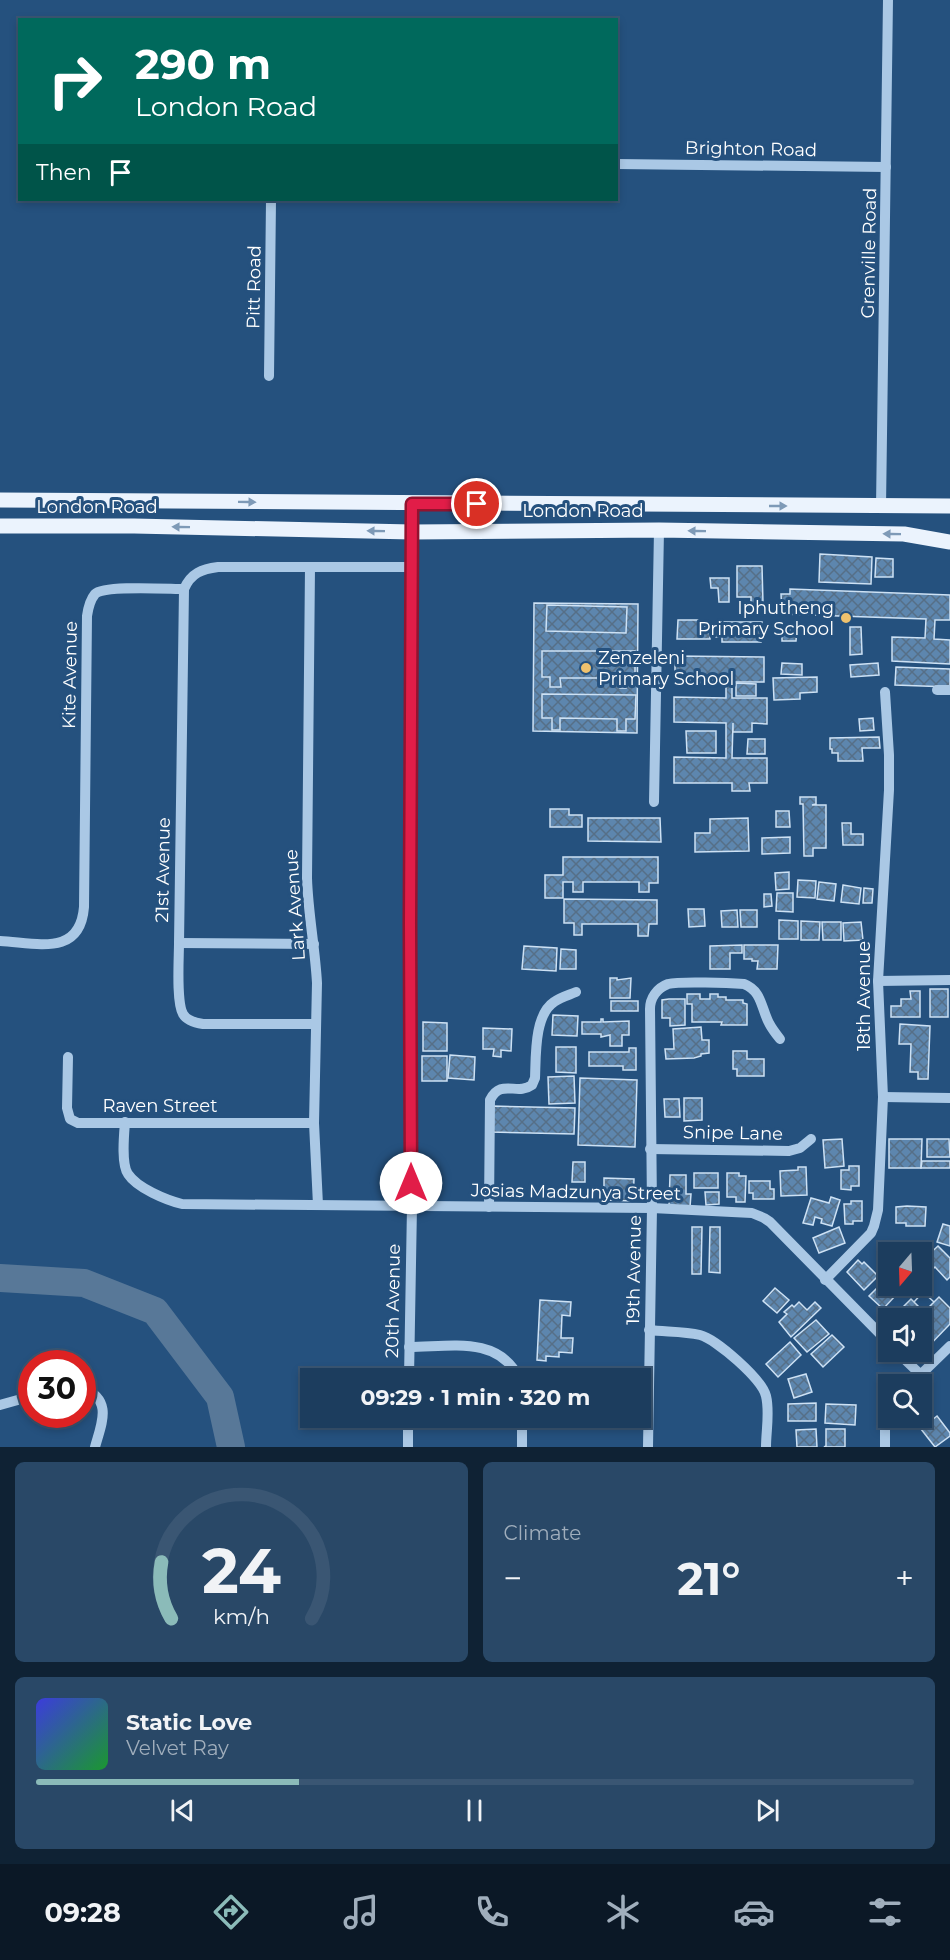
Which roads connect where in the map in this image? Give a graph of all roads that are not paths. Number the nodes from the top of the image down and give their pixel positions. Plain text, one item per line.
1 (888, 0) edge
2 (618, 164) edge
3 (886, 167) junction
4 (271, 201) edge
5 (269, 376) dead end
6 (0, 500) edge
7 (412, 504) junction
8 (950, 506) edge
9 (882, 507) junction
10 (0, 526) edge
11 (659, 530) junction
12 (412, 532) junction
13 (950, 542) edge
14 (310, 567) junction
15 (413, 567) junction
16 (184, 589) junction
17 (937, 690) dead end
18 (950, 690) edge
19 (885, 692) dead end
20 (654, 802) dead end
21 (0, 941) edge
22 (179, 943) junction
23 (314, 944) junction
24 (950, 980) edge
25 (878, 981) junction
26 (576, 992) dead end
27 (316, 1024) junction
28 (780, 1039) dead end
29 (68, 1058) dead end
30 (883, 1097) junction
31 (950, 1098) edge
32 (125, 1122) junction
33 (314, 1123) junction
34 (811, 1139) dead end
35 (650, 1149) junction
36 (318, 1205) junction
37 (411, 1206) junction
38 (489, 1207) junction
39 (651, 1208) junction
40 (825, 1280) junction
41 (649, 1330) junction
42 (878, 1332) edge
43 (950, 1346) edge
44 (409, 1347) junction
45 (907, 1362) edge
46 (409, 1368) edge
47 (512, 1368) edge
48 (920, 1374) edge
49 (922, 1374) edge
50 (96, 1396) edge
51 (18, 1400) edge
52 (0, 1405) edge
53 (408, 1428) edge
54 (522, 1428) edge
55 (885, 1428) edge
56 (95, 1447) edge
57 (408, 1447) edge
58 (522, 1447) edge
59 (648, 1447) edge
60 (766, 1447) edge
61 (885, 1447) edge

1 - 3 street, Grenville Road
2 - 3 street, Brighton Road
3 - 9 street, Grenville Road
4 - 5 street, Pitt Road
6 -> 7 main road, London Road
7 -> 9 main road, London Road
7 - 12 street, 20th Avenue
8 - 9 main road, London Road
12 -> 10 main road, London Road
11 - 12 main road, London Road
13 -> 11 main road, London Road
11 - 20 street
12 - 15 street, 20th Avenue
14 - 15 street
14 - 16 street
14 - 23 street, Lark Avenue
15 - 37 street, 20th Avenue
16 - 21 street, Kite Avenue
16 - 22 street, 21st Avenue
17 - 18 street
19 - 25 street, 18th Avenue
22 - 23 street
22 - 27 street, 21st Avenue
23 - 27 street, Lark Avenue
24 - 25 street
25 - 30 street, 18th Avenue
26 - 38 street
27 - 33 street, Lark Avenue
28 - 35 street, 19th Avenue
29 - 32 street, Raven Street
30 - 31 street
30 - 40 street, 18th Avenue
32 - 33 street, Raven Street
32 - 36 street, Josias Madzunya Street
33 - 36 street, Lark Avenue
34 - 35 street, Snipe Lane
35 - 39 street, 19th Avenue
36 - 37 street, Josias Madzunya Street
37 - 38 street, Josias Madzunya Street
37 - 44 street, 20th Avenue
38 - 39 street, Josias Madzunya Street
39 - 40 street, Josias Madzunya Street
39 - 41 street, 19th Avenue
40 - 42 street, Josias Madzunya Street
41 - 59 street, 19th Avenue
41 - 60 street
43 - 49 street
44 - 46 street, 20th Avenue
44 - 47 street
45 - 48 street
50 - 56 street
51 - 52 street
53 - 57 street
54 - 58 street
55 - 61 street

